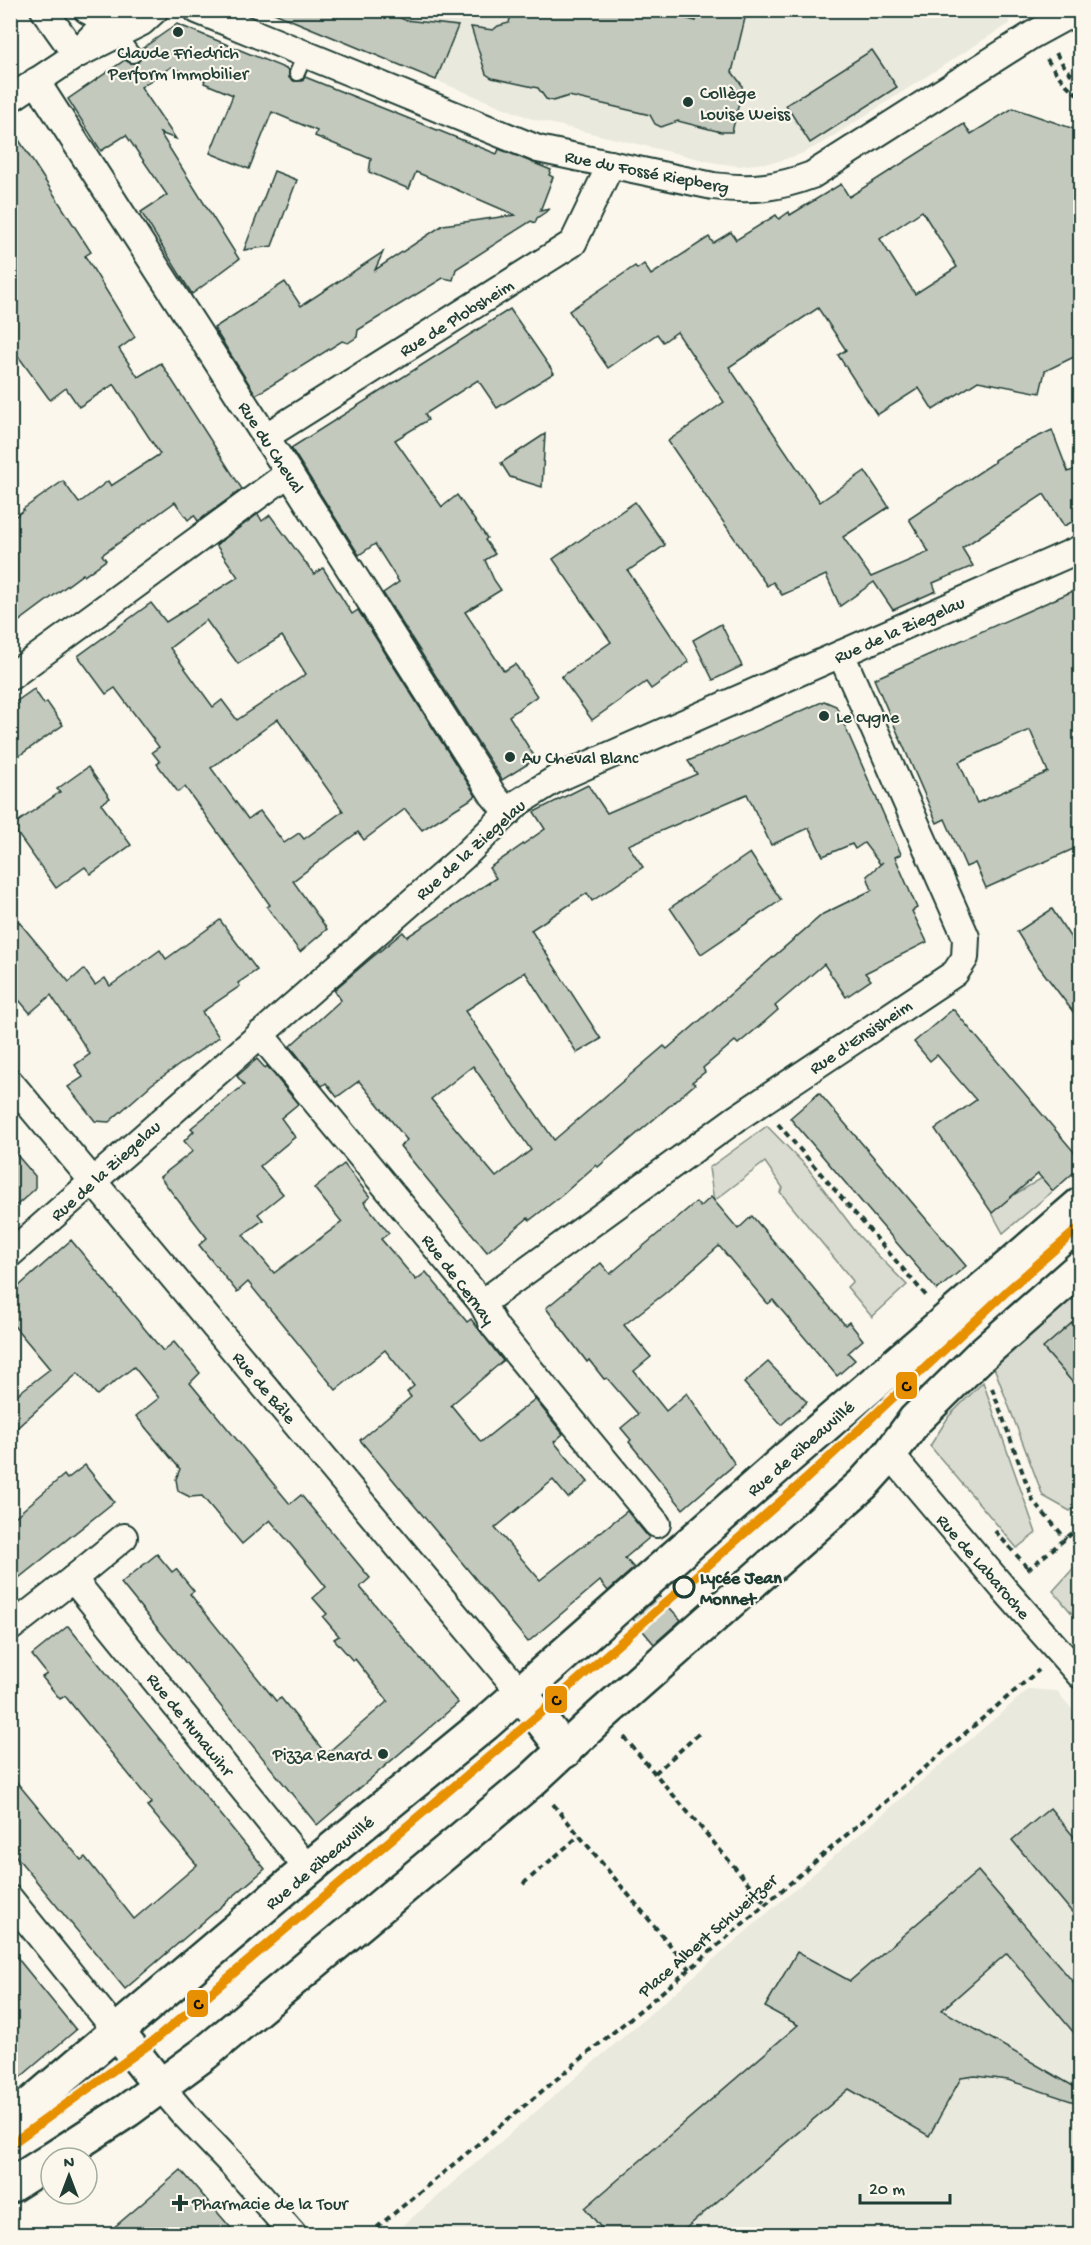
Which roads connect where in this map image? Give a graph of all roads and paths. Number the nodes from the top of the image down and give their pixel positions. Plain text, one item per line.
1 (45, 10) edge
2 (87, 10) edge
3 (155, 10) edge
4 (197, 10) edge
5 (1078, 12) edge
6 (117, 19) edge
7 (76, 55) junction
8 (133, 55) dead end
9 (1044, 55) dead end
10 (36, 81) junction
11 (1080, 96) edge
12 (10, 99) edge
13 (611, 164) junction
14 (265, 437) junction
15 (289, 473) junction
16 (1080, 549) edge
17 (841, 654) junction
18 (10, 677) edge
19 (508, 813) junction
20 (260, 1034) junction
21 (10, 1082) edge
22 (774, 1118) dead end
23 (92, 1181) junction
24 (1080, 1205) edge
25 (10, 1254) edge
26 (1080, 1268) edge
27 (482, 1303) junction
28 (933, 1304) dead end
29 (980, 1356) junction
30 (890, 1454) junction
31 (657, 1524) dead end
32 (1080, 1527) edge
33 (124, 1537) dead end
34 (1066, 1539) junction
35 (73, 1579) junction
36 (1004, 1589) junction
37 (10, 1628) edge
38 (1060, 1652) junction
39 (1080, 1675) edge
40 (520, 1692) junction
41 (603, 1714) junction
42 (701, 1732) dead end
43 (565, 1750) junction
44 (655, 1773) junction
45 (532, 1780) junction
46 (579, 1836) junction
47 (308, 1869) junction
48 (523, 1884) dead end
49 (10, 1899) edge
50 (765, 1903) junction
51 (690, 1969) junction
52 (118, 2033) junction
53 (161, 2087) junction
54 (10, 2122) edge
55 (72, 2146) edge
56 (39, 2167) edge
57 (10, 2186) edge
58 (293, 2235) edge
59 (369, 2235) edge

1 - 7 street
2 - 6 street
3 - 6 street
4 - 13 street, Rue du Fossé Riepberg
5 - 13 street, Rue du Fossé Riepberg
6 - 7 street
6 - 8 lane
7 - 10 street
9 - 11 path
10 - 12 street
10 - 14 street, Rue du Cheval
13 - 14 street, Rue de Plobsheim
14 - 15 street, Rue du Cheval
15 - 18 street
15 - 19 street, Rue du Cheval
16 - 17 street, Rue de la Ziegelau
17 - 19 street, Rue de la Ziegelau
17 - 27 street, Rue d'Ensisheim
19 - 20 street, Rue de la Ziegelau
20 - 23 street, Rue de la Ziegelau
20 - 27 street, Rue de Cernay
21 - 23 street, Rue de Bâle
22 - 28 path
23 - 25 street, Rue de la Ziegelau
23 - 40 street, Rue de Bâle
24 - 40 street, Rue de Ribeauvillé
26 - 29 street
27 - 31 street, Rue de Cernay
29 - 30 street
29 - 34 path
30 - 36 street, Rue de Labaroche
30 - 41 street
32 - 34 path
33 - 35 street
34 - 36 path
35 - 37 street
35 - 47 street, Rue de Hunawihr
36 - 38 street, Rue de Labaroche
38 - 39 street, Rue de Labaroche
38 - 50 path, Place Albert Schweitzer
40 - 43 street
40 - 47 street, Rue de Ribeauvillé
41 - 43 street
41 - 44 path
42 - 44 path
43 - 45 street
44 - 50 path
45 - 46 path
45 - 53 street
46 - 48 path
46 - 51 path
47 - 52 street, Rue de Ribeauvillé
49 - 52 street
50 - 51 path, Place Albert Schweitzer
51 - 59 path, Place Albert Schweitzer
52 - 53 street
52 - 54 street, Rue de Ribeauvillé
53 - 55 street
53 - 58 street
56 - 57 street

